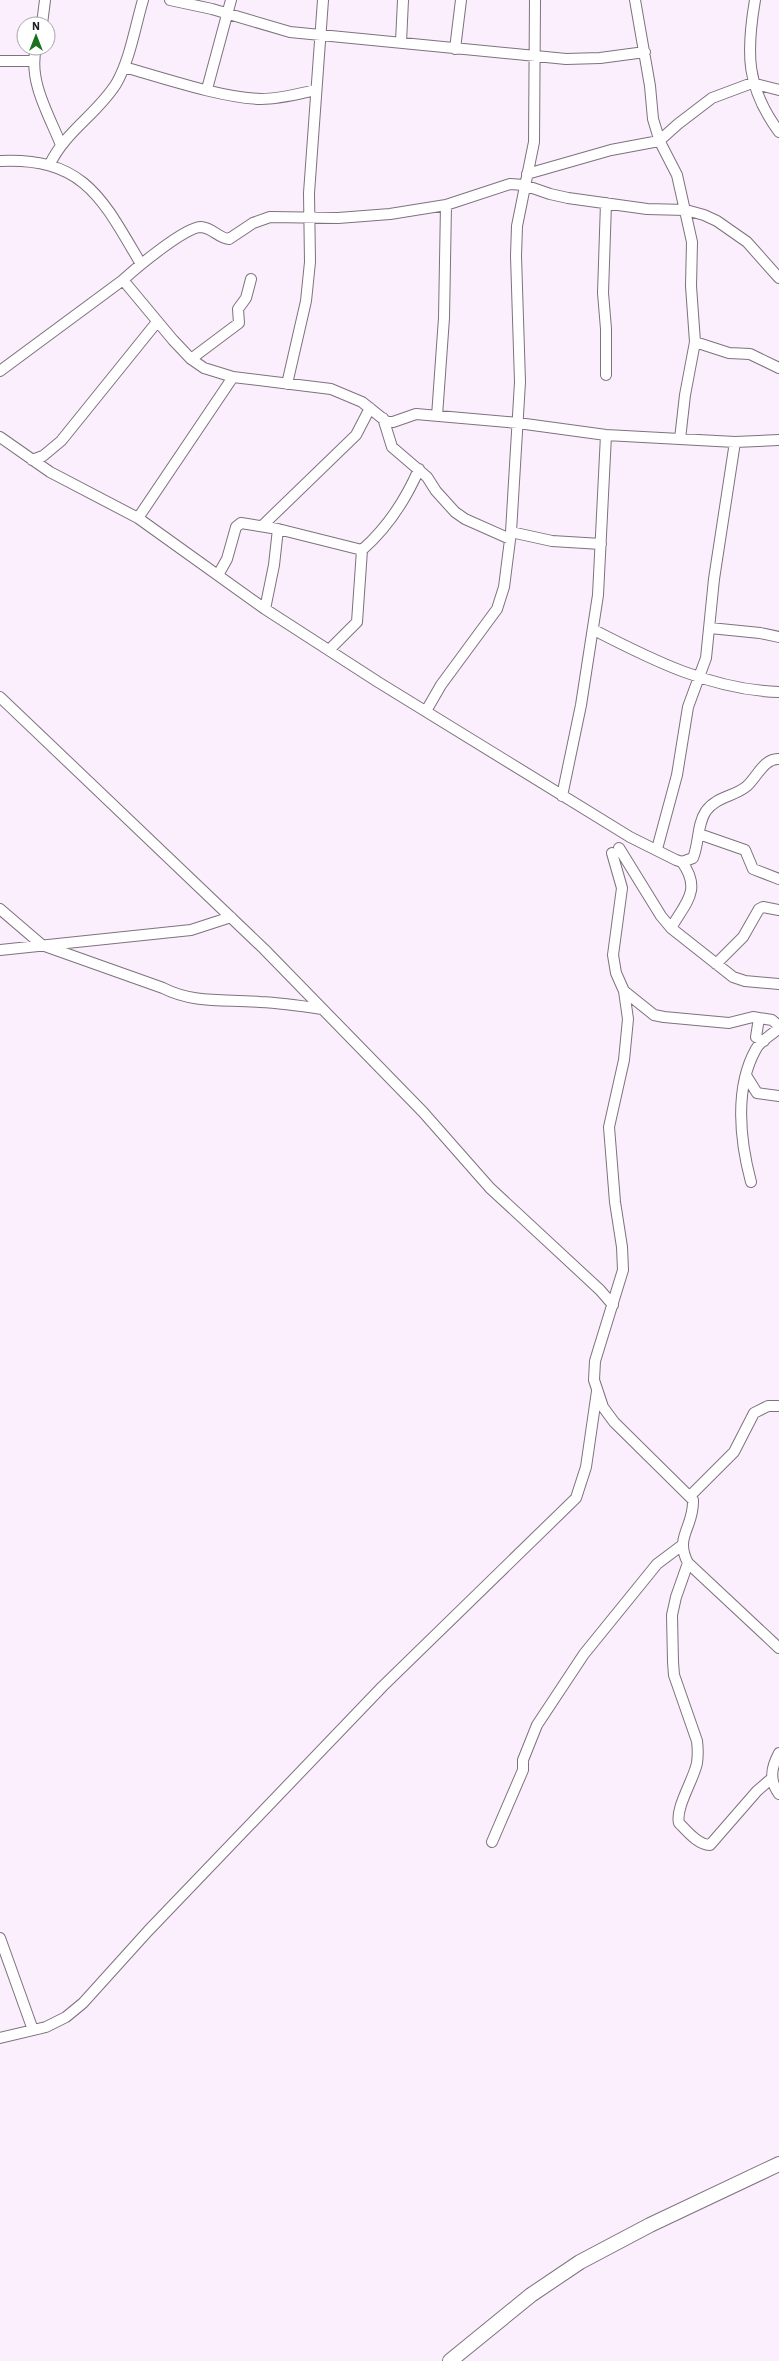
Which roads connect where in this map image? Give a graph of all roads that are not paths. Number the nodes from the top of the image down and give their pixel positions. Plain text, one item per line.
1 (45, 0) edge
2 (143, 0) edge
3 (170, 0) edge
4 (231, 0) edge
5 (323, 0) edge
6 (403, 0) edge
7 (462, 0) edge
8 (535, 0) edge
9 (635, 0) edge
10 (755, 0) edge
11 (228, 14) junction
12 (43, 16) edge
13 (319, 35) junction
14 (401, 42) junction
15 (455, 49) junction
16 (645, 52) junction
17 (34, 56) edge
18 (535, 56) junction
19 (0, 61) edge
20 (33, 61) junction
21 (124, 67) junction
22 (752, 83) junction
23 (207, 89) junction
24 (316, 90) junction
25 (779, 90) edge
26 (779, 132) edge
27 (660, 141) junction
28 (61, 145) junction
29 (0, 161) edge
30 (50, 164) junction
31 (527, 174) junction
32 (524, 185) junction
33 (606, 203) junction
34 (446, 205) junction
35 (686, 210) junction
36 (309, 216) junction
37 (141, 264) junction
38 (779, 278) edge
39 (123, 280) junction
40 (251, 280) dead end
41 (157, 322) junction
42 (695, 342) junction
43 (191, 360) junction
44 (779, 368) edge
45 (0, 371) edge
46 (606, 375) dead end
47 (233, 377) junction
48 (287, 384) junction
49 (370, 408) junction
50 (437, 416) junction
51 (383, 418) junction
52 (518, 423) junction
53 (606, 435) junction
54 (0, 437) edge
55 (680, 439) junction
56 (779, 440) edge
57 (734, 442) junction
58 (32, 460) junction
59 (419, 469) junction
60 (138, 518) junction
61 (262, 526) junction
62 (278, 529) junction
63 (510, 535) junction
64 (601, 544) junction
65 (362, 550) junction
66 (218, 576) junction
67 (265, 609) junction
68 (710, 628) junction
69 (594, 630) junction
70 (779, 637) edge
71 (329, 650) junction
72 (699, 678) junction
73 (779, 692) edge
74 (0, 697) edge
75 (426, 711) junction
76 (779, 759) edge
77 (562, 796) junction
78 (699, 834) junction
79 (657, 850) junction
80 (682, 862) junction
81 (779, 879) edge
82 (0, 909) edge
83 (779, 910) edge
84 (231, 917) junction
85 (670, 928) junction
86 (42, 944) junction
87 (0, 950) edge
88 (716, 964) junction
89 (779, 984) edge
90 (624, 991) junction
91 (322, 1009) junction
92 (759, 1018) junction
93 (779, 1027) edge
94 (764, 1041) junction
95 (746, 1077) junction
96 (779, 1096) edge
97 (751, 1182) dead end
98 (613, 1305) junction
99 (597, 1391) junction
100 (779, 1406) edge
101 (690, 1496) junction
102 (681, 1546) junction
103 (688, 1563) junction
104 (779, 1648) edge
105 (779, 1753) edge
106 (771, 1779) junction
107 (779, 1794) edge
108 (492, 1842) dead end
109 (0, 1938) edge
110 (33, 2030) junction
111 (0, 2038) edge
112 (779, 2164) edge
113 (450, 2361) edge

1 - 12 street
2 - 21 street
3 - 11 street
4 - 11 street
5 - 13 street
6 - 14 street
7 - 15 street
8 - 18 street
9 - 16 street
10 - 22 street
11 - 13 street
11 - 23 street
13 - 14 street
13 - 24 street
14 - 15 street
15 - 18 street
16 - 18 street
16 - 27 street
17 - 20 street
18 - 31 street
19 - 20 street
20 - 28 street
21 - 23 street
21 - 28 street
22 - 25 street
22 - 26 street
22 - 27 street
23 - 24 street
24 - 36 street
27 - 31 street
27 - 35 street
28 - 30 street
29 - 30 street
30 - 37 street
31 - 32 street
32 - 33 street
32 - 34 street
32 - 52 street
33 - 35 street
33 - 46 street
34 - 36 street
34 - 50 street
35 - 38 street
35 - 42 street
36 - 37 street
36 - 48 street
37 - 39 street
39 - 41 street
39 - 45 street
40 - 43 street
41 - 43 street
41 - 58 street
42 - 44 street
42 - 55 street
43 - 47 street
47 - 48 street
47 - 60 street
48 - 49 street
49 - 51 street
49 - 61 street
50 - 51 street
50 - 52 street
51 - 59 street
52 - 53 street
52 - 63 street
53 - 55 street
53 - 64 street
54 - 58 street
55 - 57 street
56 - 57 street
57 - 68 street
58 - 60 street
59 - 63 street
59 - 65 street
60 - 66 street
61 - 62 street
61 - 66 street
62 - 65 street
62 - 67 street
63 - 64 street
63 - 75 street
64 - 69 street
65 - 71 street
66 - 67 street
67 - 71 street
68 - 70 street
68 - 72 street
69 - 72 street
69 - 77 street
71 - 75 street
72 - 73 street
72 - 79 street
74 - 84 street
75 - 77 street
76 - 78 street
77 - 79 street
78 - 80 street
78 - 81 street
79 - 80 street
80 - 85 street
82 - 86 street
83 - 88 street
84 - 86 street
84 - 91 street
85 - 88 street
85 - 90 street
86 - 87 street
86 - 91 street
88 - 89 street
90 - 92 street
90 - 98 street
91 - 98 street
92 - 93 street
92 - 94 street
93 - 94 street
94 - 95 street
95 - 96 street
95 - 97 street
98 - 99 street
99 - 101 street
99 - 110 street
100 - 101 street
101 - 102 street
102 - 103 street
102 - 108 street
103 - 104 street
103 - 106 street
105 - 106 street
106 - 107 street
109 - 110 street
110 - 111 street
112 - 113 street

